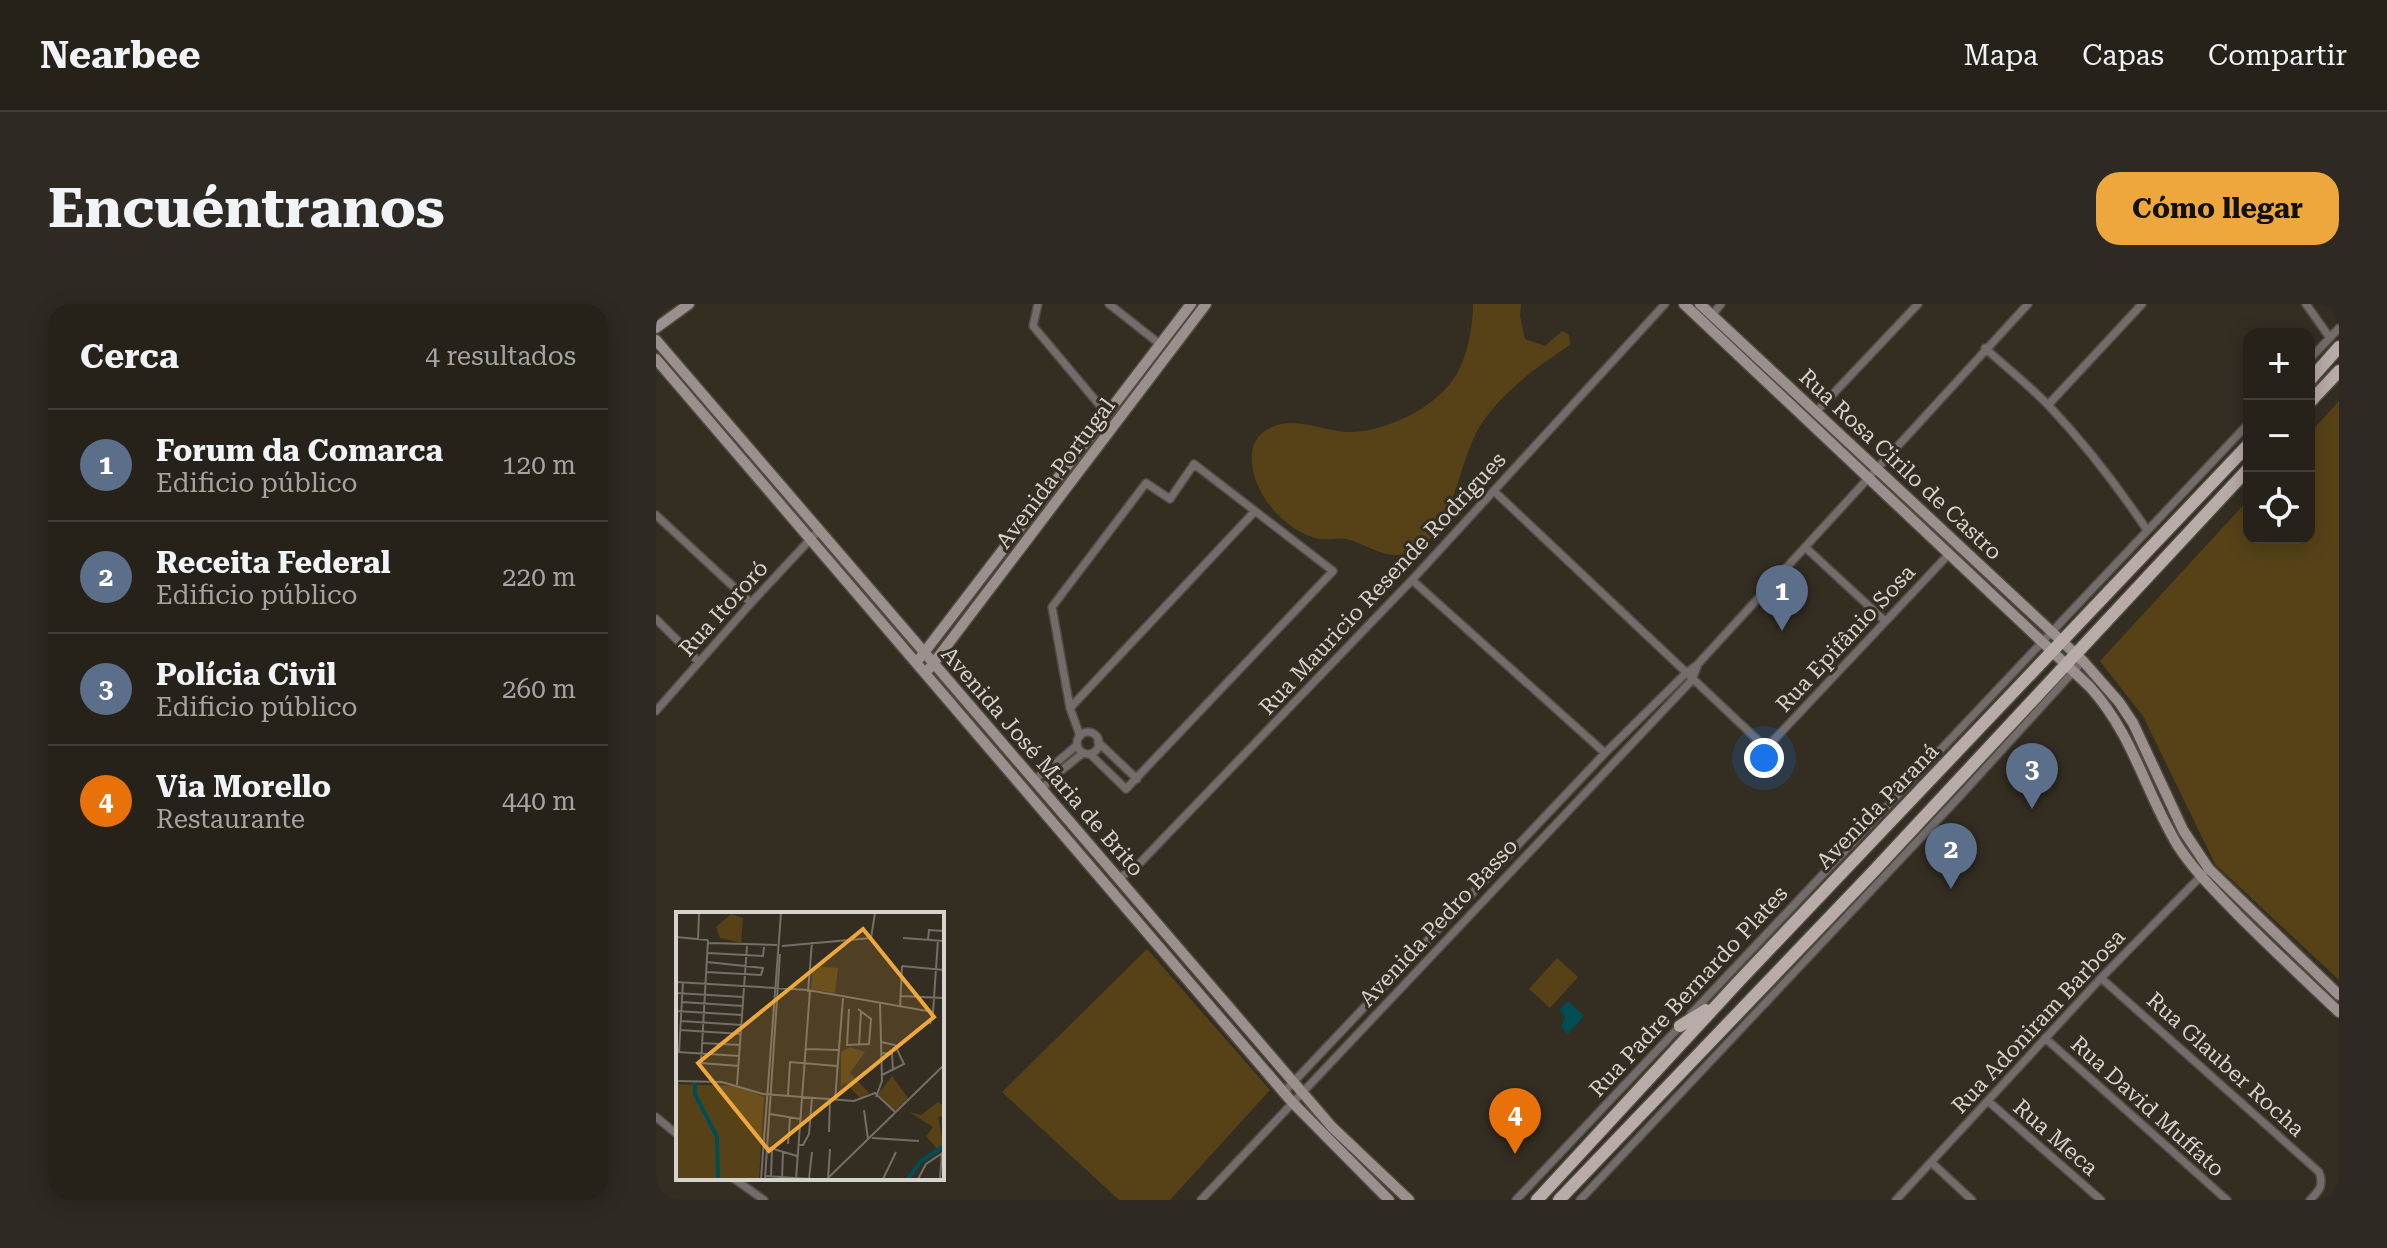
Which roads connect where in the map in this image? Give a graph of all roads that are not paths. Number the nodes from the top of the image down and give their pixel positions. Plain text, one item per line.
1 (689, 304) edge
2 (1038, 304) edge
3 (1109, 304) edge
4 (1191, 304) edge
5 (1206, 304) edge
6 (1665, 304) edge
7 (1684, 304) edge
8 (1700, 304) edge
9 (1721, 304) edge
10 (1918, 304) edge
11 (2028, 304) edge
12 (2142, 304) edge
13 (2306, 304) edge
14 (1712, 315) junction
15 (656, 328) edge
16 (2339, 328) edge
17 (656, 340) edge
18 (2334, 343) edge
19 (1161, 345) junction
20 (1985, 348) junction
21 (2315, 356) edge
22 (656, 359) edge
23 (2326, 363) junction
24 (2339, 371) edge
25 (2315, 375) edge
26 (1793, 399) junction
27 (2312, 400) edge
28 (2048, 405) junction
29 (1107, 414) junction
30 (1812, 417) junction
31 (2243, 429) edge
32 (2243, 450) edge
33 (1876, 468) junction
34 (2245, 472) edge
35 (1867, 477) junction
36 (1494, 491) junction
37 (1255, 511) junction
38 (656, 515) edge
39 (2147, 530) junction
40 (818, 531) junction
41 (809, 539) junction
42 (1805, 547) junction
43 (1949, 554) junction
44 (1412, 580) junction
45 (751, 603) junction
46 (656, 619) edge
47 (1885, 621) junction
48 (2051, 632) junction
49 (2042, 641) junction
50 (2057, 646) junction
51 (925, 654) junction
52 (699, 662) junction
53 (2075, 662) junction
54 (915, 663) junction
55 (934, 664) junction
56 (923, 674) junction
57 (1689, 676) junction
58 (1070, 708) junction
59 (656, 711) edge
60 (1080, 736) junction
61 (1993, 741) junction
62 (1098, 742) junction
63 (1077, 745) junction
64 (1087, 753) junction
65 (1605, 753) junction
66 (1995, 759) junction
67 (1056, 763) junction
68 (1062, 771) junction
69 (1137, 779) junction
70 (1037, 784) junction
71 (2204, 872) junction
72 (1118, 878) junction
73 (1757, 961) junction
74 (1772, 976) junction
75 (2101, 978) junction
76 (1740, 980) junction
77 (1756, 994) junction
78 (2339, 995) edge
79 (1721, 999) junction
80 (2339, 1012) edge
81 (1680, 1026) junction
82 (2045, 1038) junction
83 (1294, 1083) junction
84 (1284, 1092) junction
85 (1302, 1093) junction
86 (1988, 1101) junction
87 (1292, 1102) junction
88 (656, 1117) edge
89 (676, 1133) edge
90 (1931, 1162) junction
91 (1387, 1178) junction
92 (736, 1180) edge
93 (1375, 1187) junction
94 (1563, 1198) edge
95 (764, 1200) edge
96 (1201, 1200) edge
97 (1389, 1200) edge
98 (1409, 1200) edge
99 (1516, 1200) edge
100 (1537, 1200) edge
101 (1580, 1200) edge
102 (1896, 1200) edge
103 (1972, 1200) edge
104 (2101, 1200) edge
105 (2227, 1200) edge
106 (2310, 1200) edge

1 - 15 main road
2 - 29 street
3 - 19 street
4 - 19 main road, Avenida Portugal
5 - 55 main road, Avenida Portugal
6 - 36 street, Rua Mauricio Resende Rodrigues
7 - 26 main road
8 - 14 main road, Rua Rosa Cirilo de Castro
9 - 14 street
10 - 30 street
11 - 20 street, Avenida Pedro Basso
12 - 28 street
13 - 18 street
14 - 26 main road, Rua Rosa Cirilo de Castro
16 - 18 street
17 - 40 main road, Avenida José Maria de Brito
18 - 21 street
18 - 23 main road
19 - 29 main road, Avenida Portugal
20 - 28 street
20 - 33 street, Avenida Pedro Basso
22 - 41 main road, Avenida José Maria de Brito
23 - 24 main road
23 - 25 main road
24 - 27 main road
26 - 30 main road
28 - 39 street
29 - 51 main road, Avenida Portugal
30 - 33 main road, Rua Rosa Cirilo de Castro
30 - 35 main road
31 - 39 street, Rua Padre Bernardo Plates
32 - 50 main road, Avenida Paraná
33 - 35 street, Avenida Pedro Basso
33 - 48 main road, Rua Rosa Cirilo de Castro
34 - 53 main road, Avenida Paraná
35 - 42 street, Avenida Pedro Basso
35 - 43 main road
36 - 44 street, Rua Mauricio Resende Rodrigues
36 - 57 street
37 - 58 street
37 - 58 street
37 - 69 street
38 - 45 street
39 - 48 street, Rua Padre Bernardo Plates
40 - 41 street, Rua Itororó
40 - 51 main road, Avenida José Maria de Brito
41 - 45 street, Rua Itororó
41 - 54 main road, Avenida José Maria de Brito
42 - 47 street
42 - 57 street, Avenida Pedro Basso
43 - 47 street, Rua Epifânio Sosa
43 - 49 main road
44 - 65 street
44 - 72 street, Rua Mauricio Resende Rodrigues
45 - 52 street, Rua Itororó
46 - 52 street
47 - 57 street, Rua Epifânio Sosa
48 - 49 street, Rua Padre Bernardo Plates
48 - 50 main road, Rua Rosa Cirilo de Castro
49 - 50 main road
49 - 81 street, Rua Padre Bernardo Plates
50 - 53 main road, Rua Rosa Cirilo de Castro
50 - 73 main road, Avenida Paraná
51 - 54 main road, Avenida Portugal
51 - 55 main road, Avenida José Maria de Brito
52 - 59 street, Rua Itororó
53 - 61 main road, Avenida Paraná
53 - 66 street
53 - 71 main road, Rua Rosa Cirilo de Castro
54 - 56 main road, Avenida José Maria de Brito
55 - 56 main road, Avenida Portugal
55 - 70 main road, Avenida José Maria de Brito
56 - 84 main road, Avenida José Maria de Brito
57 - 65 street, Avenida Pedro Basso
57 - 85 street, Avenida Pedro Basso
58 - 60 street
60 - 62 street
60 - 63 street
61 - 66 main road
61 - 74 main road, Avenida Paraná
62 - 64 street
62 - 69 street
63 - 64 street
63 - 67 street
64 - 68 street
64 - 69 street
65 - 83 street, Avenida Pedro Basso
66 - 101 street
67 - 68 street
67 - 70 street
68 - 70 street
70 - 72 main road, Avenida José Maria de Brito
71 - 75 street, Rua Adoniram Barbosa
71 - 78 main road
71 - 80 main road
72 - 83 main road, Avenida José Maria de Brito
73 - 74 main road
73 - 76 main road, Avenida Paraná
74 - 77 main road, Avenida Paraná
75 - 82 street, Rua Adoniram Barbosa
75 - 106 street, Rua Glauber Rocha
76 - 77 main road
76 - 79 main road, Avenida Paraná
77 - 94 main road, Avenida Paraná
79 - 81 main road
79 - 100 main road, Avenida Paraná
81 - 99 street, Rua Padre Bernardo Plates
82 - 86 street, Rua Adoniram Barbosa
82 - 105 street, Rua David Muffato
83 - 84 street, Avenida Pedro Basso
83 - 85 main road, Avenida José Maria de Brito
84 - 87 main road, Avenida José Maria de Brito
85 - 87 street, Avenida Pedro Basso
85 - 91 main road, Avenida José Maria de Brito
86 - 90 street, Rua Adoniram Barbosa
86 - 104 street, Rua Meca
87 - 93 main road, Avenida José Maria de Brito
87 - 96 street, Avenida Pedro Basso
88 - 89 street
90 - 102 street, Rua Adoniram Barbosa
90 - 103 street
91 - 93 main road
91 - 98 main road, Avenida José Maria de Brito
92 - 95 street
93 - 97 main road, Avenida José Maria de Brito

